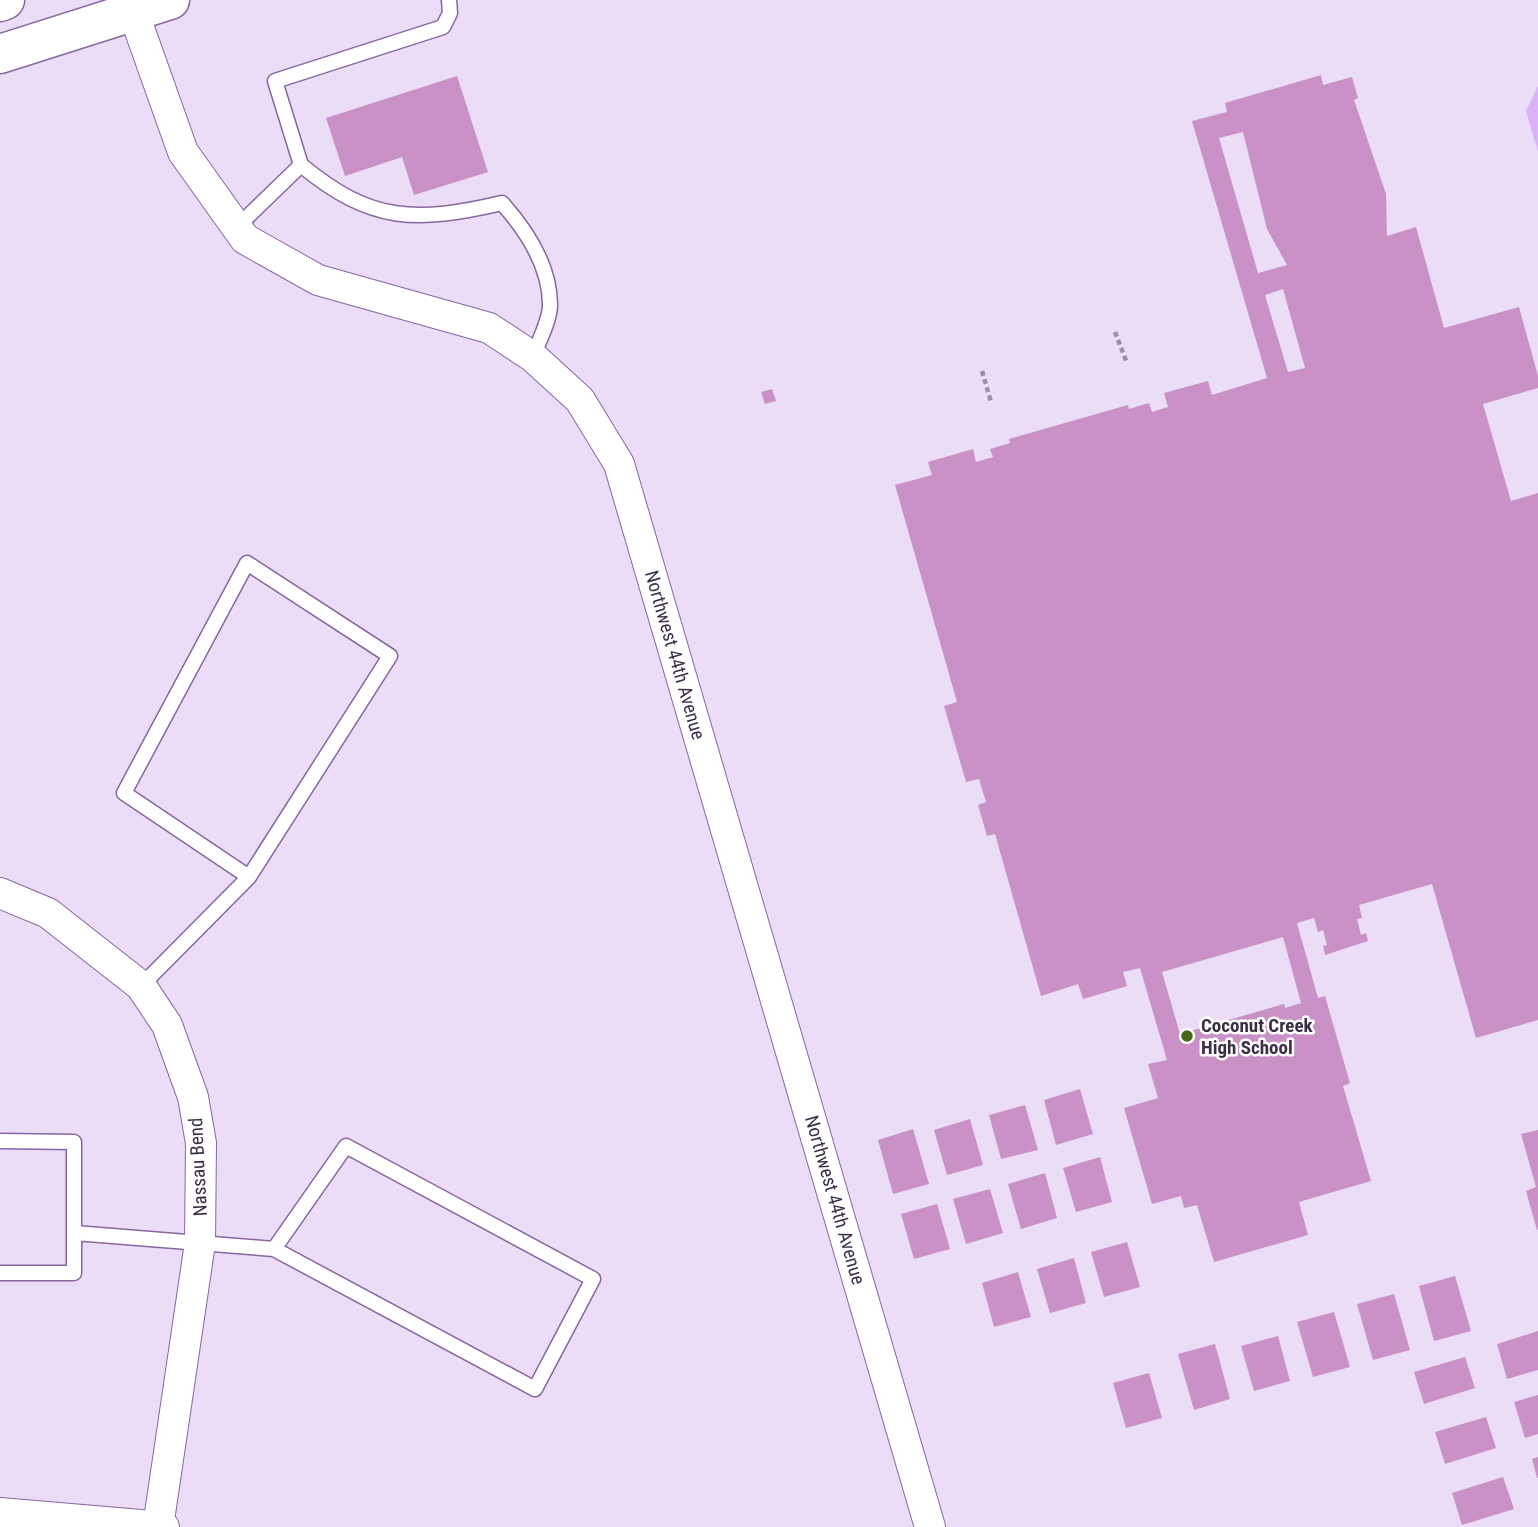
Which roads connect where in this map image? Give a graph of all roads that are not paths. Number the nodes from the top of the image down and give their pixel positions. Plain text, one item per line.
1 (170, 0) edge
2 (449, 0) edge
3 (131, 6) edge
4 (0, 54) edge
5 (301, 165) junction
6 (237, 227) junction
7 (533, 357) junction
8 (249, 877) junction
9 (0, 893) edge
10 (141, 986) junction
11 (0, 1140) edge
12 (75, 1233) junction
13 (200, 1243) junction
14 (274, 1249) junction
15 (0, 1273) edge
16 (0, 1513) edge
17 (160, 1526) edge
18 (930, 1527) edge

1 - 3 main road
2 - 5 lane
3 - 4 main road
3 - 6 street, Northwest 44th Avenue
5 - 6 lane
5 - 7 lane
6 - 7 street, Northwest 44th Avenue
7 - 18 street, Northwest 44th Avenue
8 - 8 lane
8 - 10 lane
9 - 10 street, Nassau Bend
10 - 13 street, Nassau Bend
11 - 12 lane
12 - 13 lane
12 - 15 lane
13 - 14 lane
13 - 17 street, Nassau Bend
14 - 14 lane
16 - 17 street

